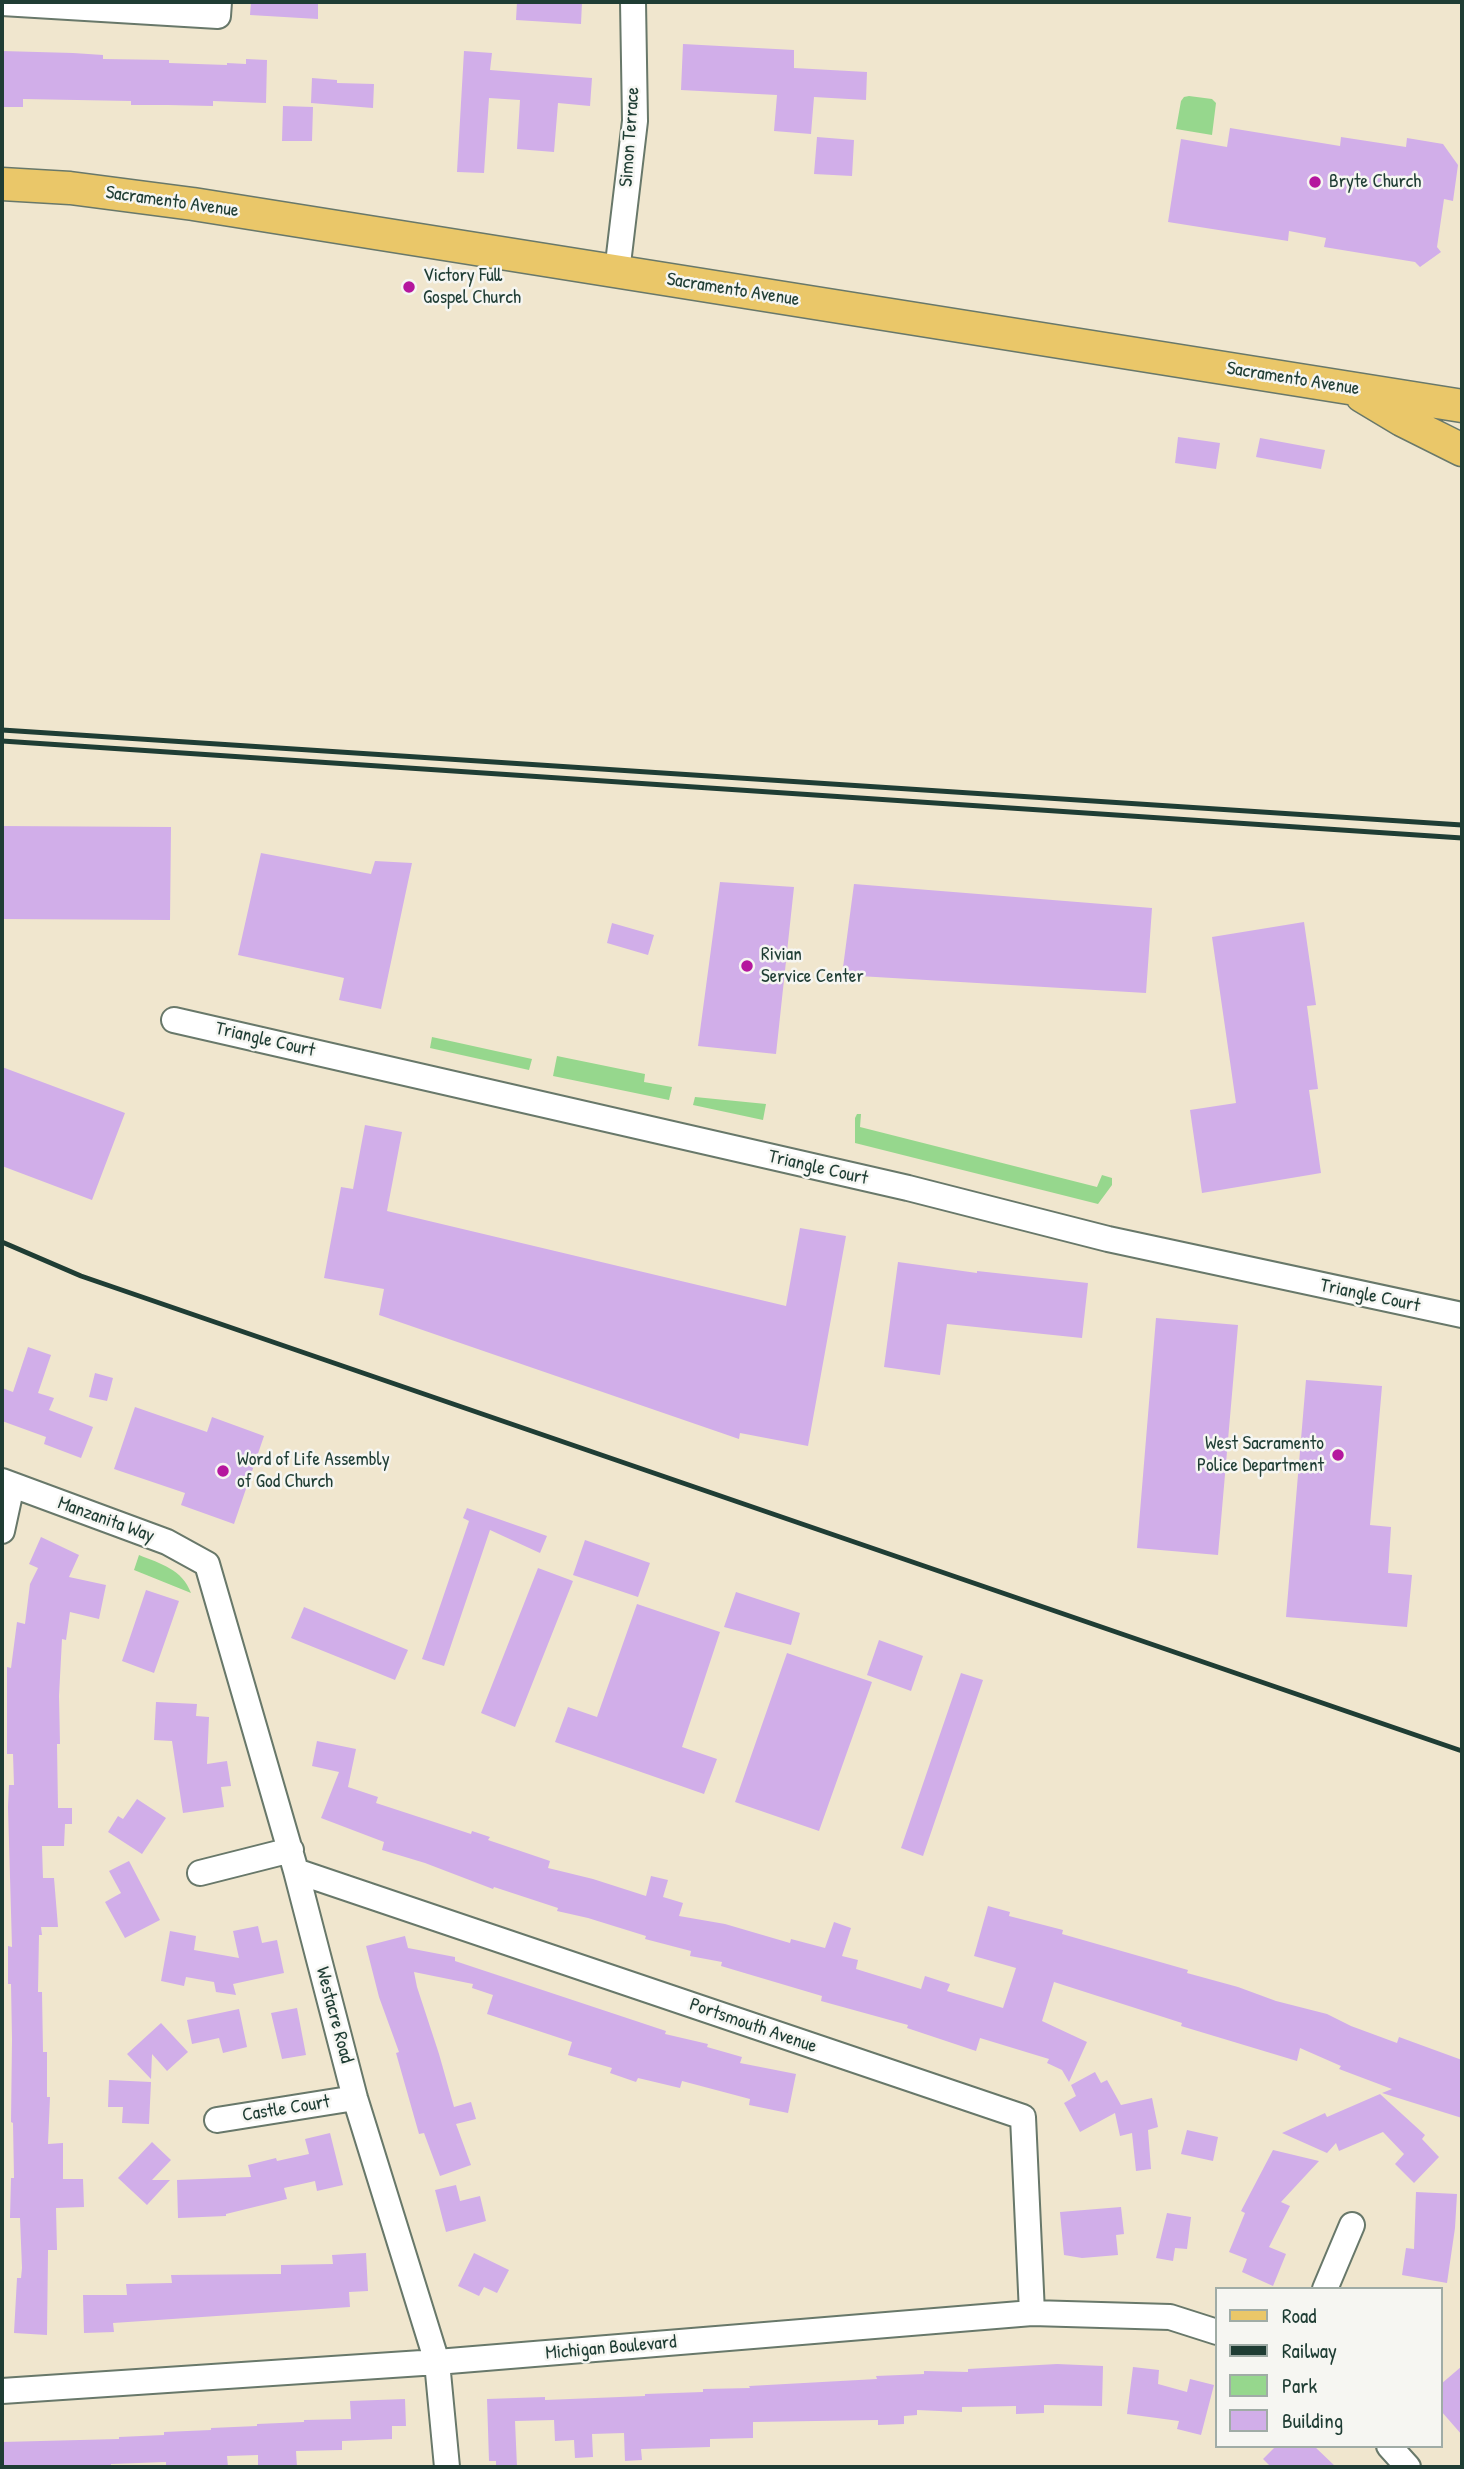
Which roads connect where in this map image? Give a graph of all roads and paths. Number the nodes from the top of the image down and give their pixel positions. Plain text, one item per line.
1 (219, 2) edge
2 (633, 2) edge
3 (2, 4) edge
4 (2, 184) edge
5 (617, 272) junction
6 (1348, 388) junction
7 (1462, 406) edge
8 (1462, 450) edge
9 (174, 1020) dead end
10 (1462, 1315) edge
11 (7, 1483) edge
12 (2, 1531) edge
13 (207, 1564) joint
14 (293, 1861) junction
15 (200, 1873) dead end
16 (355, 2098) junction
17 (217, 2120) dead end
18 (1352, 2225) dead end
19 (1326, 2287) edge
20 (1032, 2313) junction
21 (1216, 2332) edge
22 (437, 2362) junction
23 (2, 2390) edge
24 (1391, 2448) edge
25 (447, 2467) edge
26 (1408, 2467) edge

1 - 3 street
2 - 5 street, Simon Terrace
4 - 5 main road, Sacramento Avenue
5 - 6 main road, Sacramento Avenue
6 - 7 main road, Sacramento Avenue
6 - 8 main road
9 - 10 street, Triangle Court
11 - 12 street
11 - 13 street, Manzanita Way
13 - 14 street, Westacre Road
14 - 15 street
14 - 16 street, Westacre Road
14 - 20 street, Portsmouth Avenue
16 - 17 street, Castle Court
16 - 22 street, Westacre Road
18 - 19 street
20 - 21 street, Michigan Boulevard
20 - 22 street, Michigan Boulevard
22 - 23 street, Michigan Boulevard
22 - 25 street, Westacre Road
24 - 26 street

